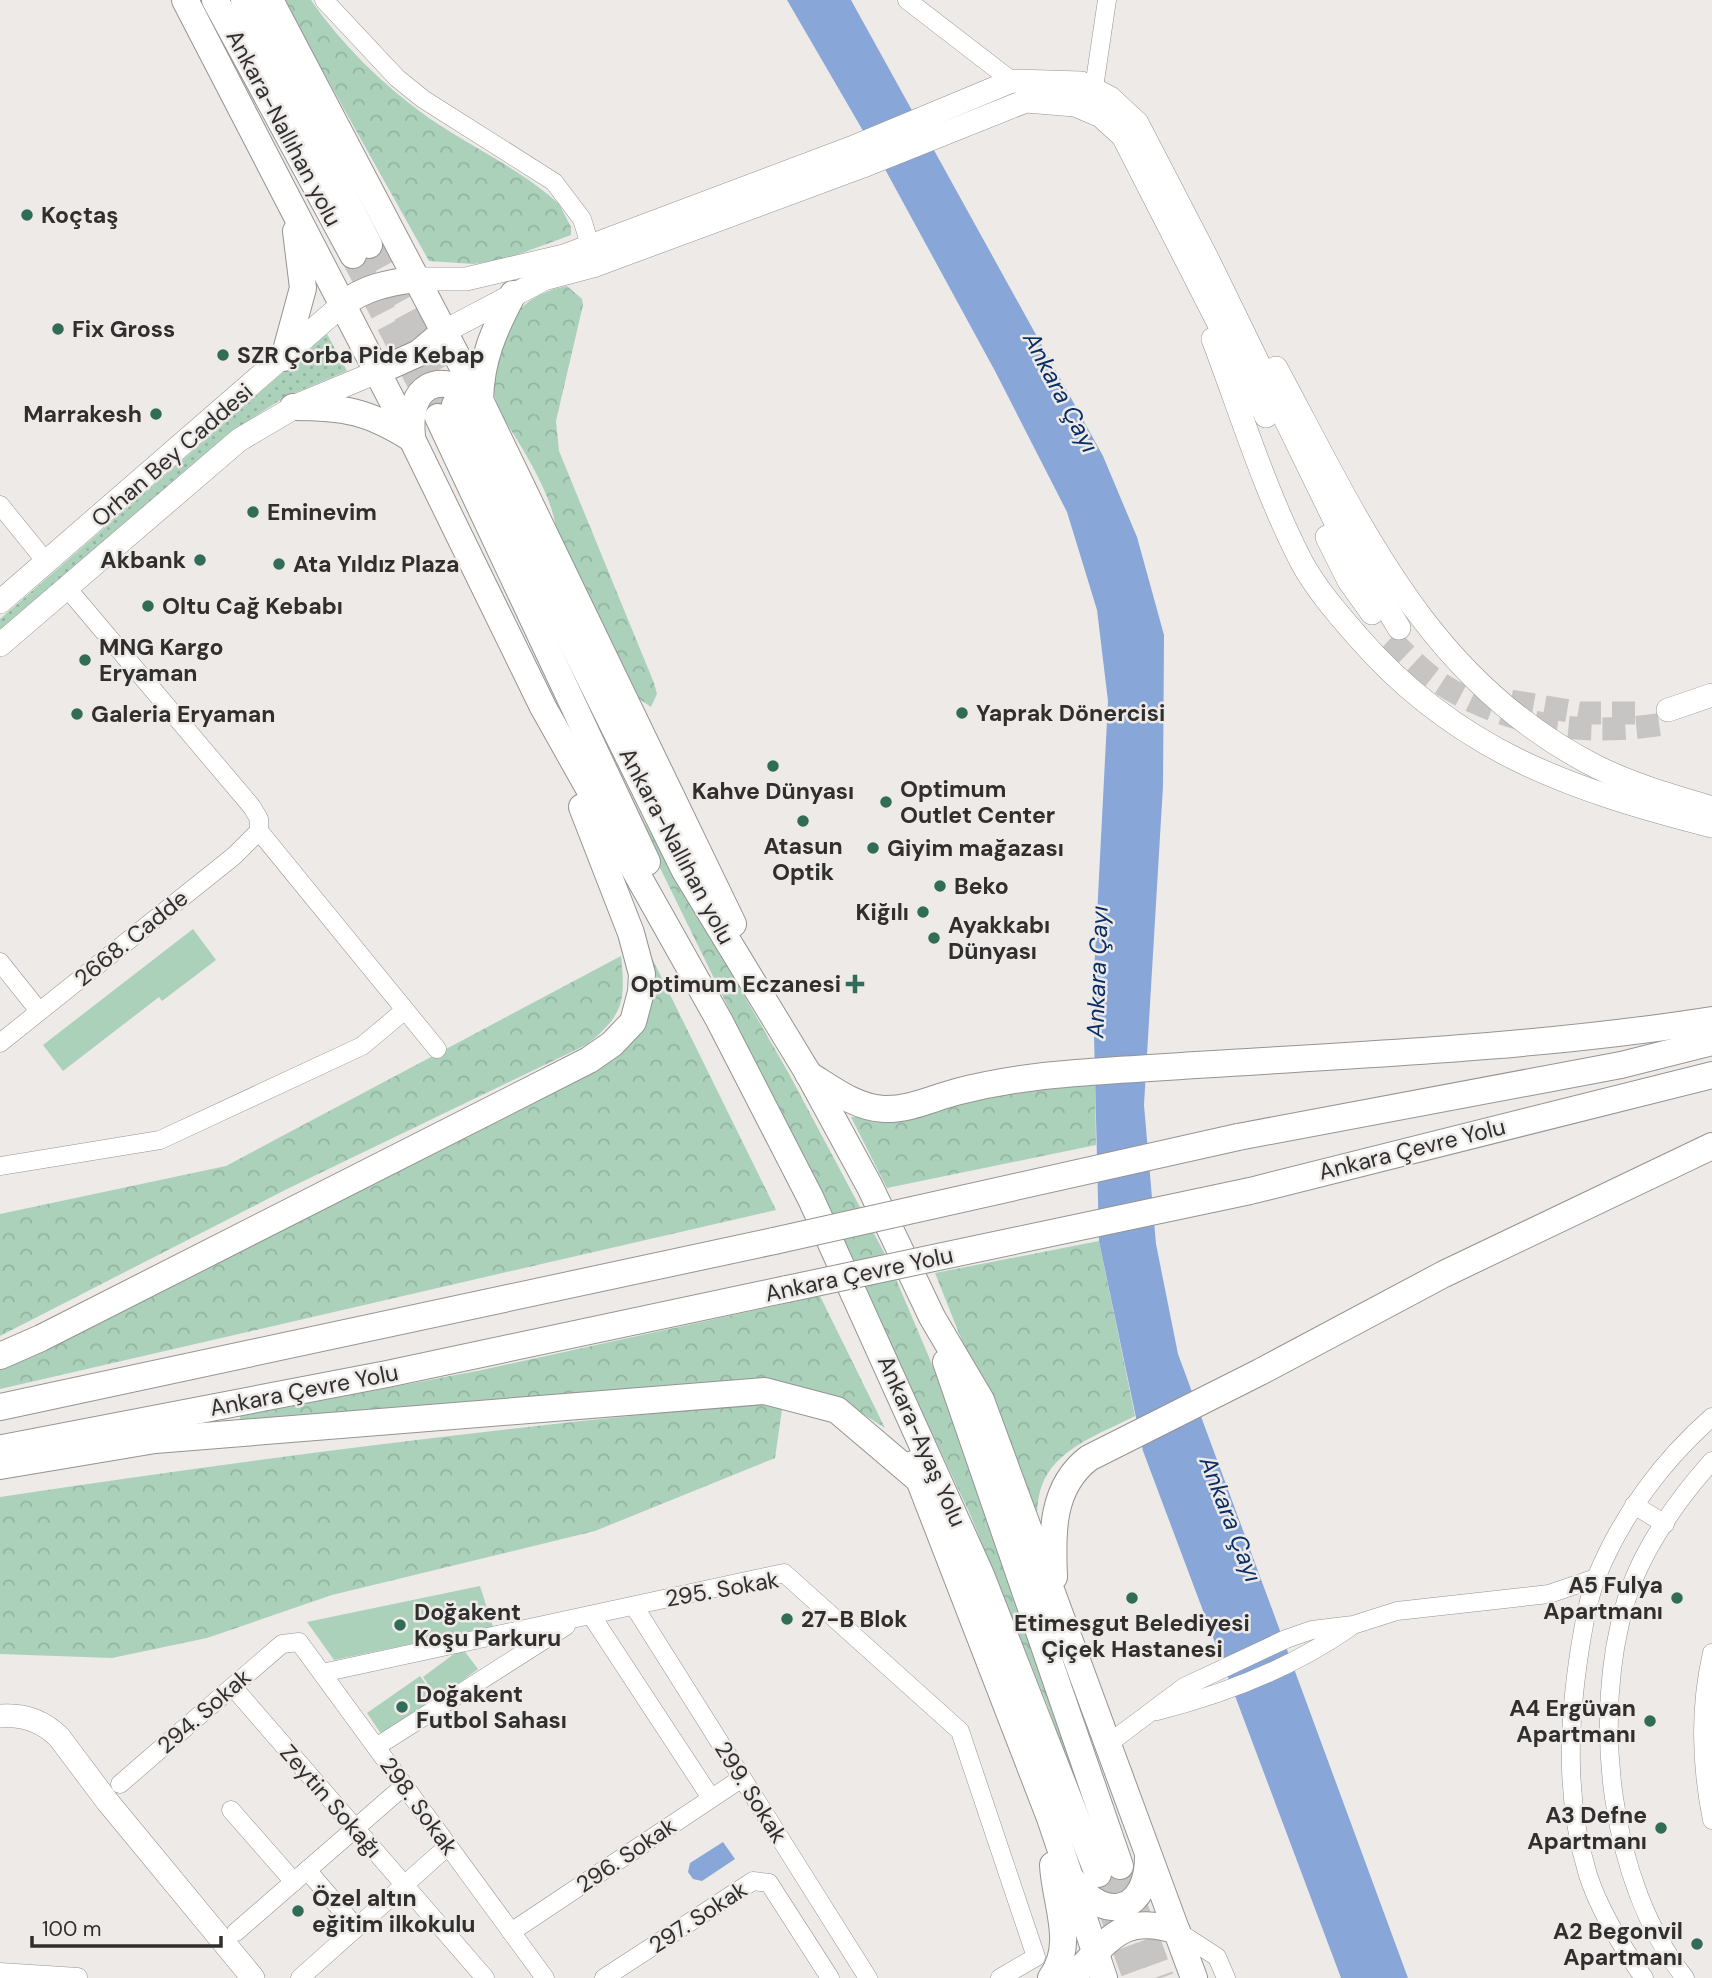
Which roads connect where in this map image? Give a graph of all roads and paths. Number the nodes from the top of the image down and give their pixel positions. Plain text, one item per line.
1 (184, 0) edge
2 (215, 0) edge
3 (244, 0) edge
4 (270, 0) edge
5 (324, 0) edge
6 (907, 0) edge
7 (1107, 0) edge
8 (1012, 81) junction
9 (1092, 101) junction
10 (943, 121) junction
11 (293, 209) junction
12 (1182, 230) junction
13 (592, 256) junction
14 (416, 279) junction
15 (513, 294) junction
16 (342, 305) junction
17 (444, 331) junction
18 (284, 358) junction
19 (377, 372) junction
20 (292, 407) junction
21 (458, 407) junction
22 (412, 439) junction
23 (0, 505) edge
24 (47, 563) junction
25 (67, 588) junction
26 (0, 602) edge
27 (1394, 633) tunnel mouth
28 (0, 645) edge
29 (1712, 695) edge
30 (543, 707) junction
31 (1712, 708) edge
32 (1712, 808) edge
33 (1712, 826) edge
34 (259, 831) junction
35 (0, 962) edge
36 (405, 1010) junction
37 (39, 1011) junction
38 (719, 1020) junction
39 (1712, 1020) edge
40 (0, 1042) edge
41 (1712, 1042) edge
42 (437, 1049) dead end
43 (808, 1073) junction
44 (1712, 1075) edge
45 (1712, 1146) edge
46 (0, 1166) edge
47 (932, 1317) junction
48 (873, 1331) junction
49 (0, 1356) edge
50 (0, 1407) edge
51 (1712, 1417) edge
52 (0, 1448) edge
53 (1712, 1461) edge
54 (0, 1466) edge
55 (917, 1478) junction
56 (1634, 1505) junction
57 (1665, 1524) junction
58 (1596, 1578) junction
59 (1055, 1600) junction
60 (634, 1606) junction
61 (584, 1617) junction
62 (1353, 1625) junction
63 (290, 1642) joint
64 (1712, 1653) edge
65 (322, 1673) junction
66 (233, 1687) junction
67 (1151, 1712) junction
68 (0, 1716) edge
69 (1108, 1744) junction
70 (376, 1747) junction
71 (742, 1778) junction
72 (97, 1782) junction
73 (120, 1784) dead end
74 (404, 1786) junction
75 (711, 1798) junction
76 (231, 1810) dead end
77 (1050, 1818) junction
78 (1712, 1820) edge
79 (355, 1829) junction
80 (448, 1846) junction
81 (1147, 1847) junction
82 (1069, 1875) junction
83 (300, 1876) junction
84 (404, 1885) junction
85 (349, 1919) dead end
86 (1177, 1931) junction
87 (236, 1932) dead end
88 (511, 1932) junction
89 (1099, 1966) edge
90 (0, 1972) edge
91 (1223, 1972) edge
92 (78, 1977) edge
93 (253, 1978) edge
94 (268, 1978) edge
95 (300, 1978) edge
96 (485, 1978) edge
97 (545, 1978) edge
98 (604, 1978) edge
99 (830, 1978) edge
100 (868, 1978) edge
101 (1000, 1978) edge
102 (1051, 1978) edge
103 (1071, 1978) edge
104 (1194, 1978) edge
105 (1199, 1978) edge
106 (1644, 1978) edge
107 (1685, 1978) edge

1 - 11 highway
2 - 3 highway, Ankara-Nallıhan yolu
4 - 14 highway
5 - 13 street
6 - 8 street
7 - 9 street
8 - 9 main road
8 - 10 main road
9 - 10 main road
9 - 12 main road
10 - 13 main road
11 - 16 highway
11 - 18 highway
12 - 27 main road
12 - 32 main road
12 - 33 main road
13 - 14 main road
13 - 15 main road
14 - 16 highway
14 - 17 highway
15 - 17 main road
15 - 21 highway
16 - 18 main road, Orhan Bey Caddesi
16 - 19 highway
17 - 19 highway
17 - 21 highway
18 - 24 main road, Orhan Bey Caddesi
19 - 20 main road, Orhan Bey Caddesi
19 - 22 highway
20 - 22 highway
20 - 25 main road, Orhan Bey Caddesi
21 - 22 highway
21 - 38 highway, Ankara-Nallıhan yolu
21 - 43 highway
22 - 30 highway
23 - 24 street
24 - 26 main road, Orhan Bey Caddesi
25 - 28 main road, Orhan Bey Caddesi
25 - 34 street
29 - 31 main road
30 - 38 highway
30 - 49 highway
34 - 36 street
34 - 37 street, 2668. Cadde
35 - 37 street
36 - 42 street
36 - 46 street
37 - 40 street, 2668. Cadde
38 - 48 highway, Ankara-Ayaş Yolu
39 - 43 highway
41 - 50 highway, Ankara Çevre Yolu, bridge
43 - 47 highway
44 - 52 highway, Ankara Çevre Yolu, bridge
45 - 59 highway
47 - 48 highway, Ankara-Ayaş Yolu
47 - 59 highway
48 - 55 highway
51 - 56 street
53 - 57 street
54 - 55 highway
55 - 77 highway
56 - 57 street
56 - 58 street
57 - 107 street
58 - 62 street
58 - 106 street
59 - 69 highway
60 - 61 street, 295. Sokak
60 - 71 street, 299. Sokak
60 - 101 street, 295. Sokak
61 - 65 street, 295. Sokak
61 - 70 street
61 - 75 street
62 - 67 street
62 - 67 street
63 - 65 street, 298. Sokak
63 - 66 street, 294. Sokak
64 - 78 street
65 - 70 street, 298. Sokak
66 - 73 street, 294. Sokak
66 - 79 street, Zeytin Sokağı
67 - 69 street
68 - 72 main road
69 - 81 highway
70 - 74 street, 298. Sokak
71 - 75 street, 296. Sokak
71 - 100 street, 299. Sokak
72 - 93 main road
72 - 94 main road
74 - 79 street
74 - 80 street, 298. Sokak
75 - 88 street, 296. Sokak
76 - 83 street
77 - 82 highway
77 - 102 highway
79 - 83 street
79 - 84 street, Zeytin Sokağı
80 - 84 street
80 - 88 street, 298. Sokak
81 - 82 highway
81 - 86 highway
82 - 89 highway
83 - 85 street
83 - 87 street
84 - 95 street
84 - 96 street, Zeytin Sokağı
86 - 89 highway
86 - 91 street
86 - 104 highway
88 - 97 street, 298. Sokak
89 - 103 highway
90 - 92 street
91 - 105 street
98 - 99 street, 297. Sokak

